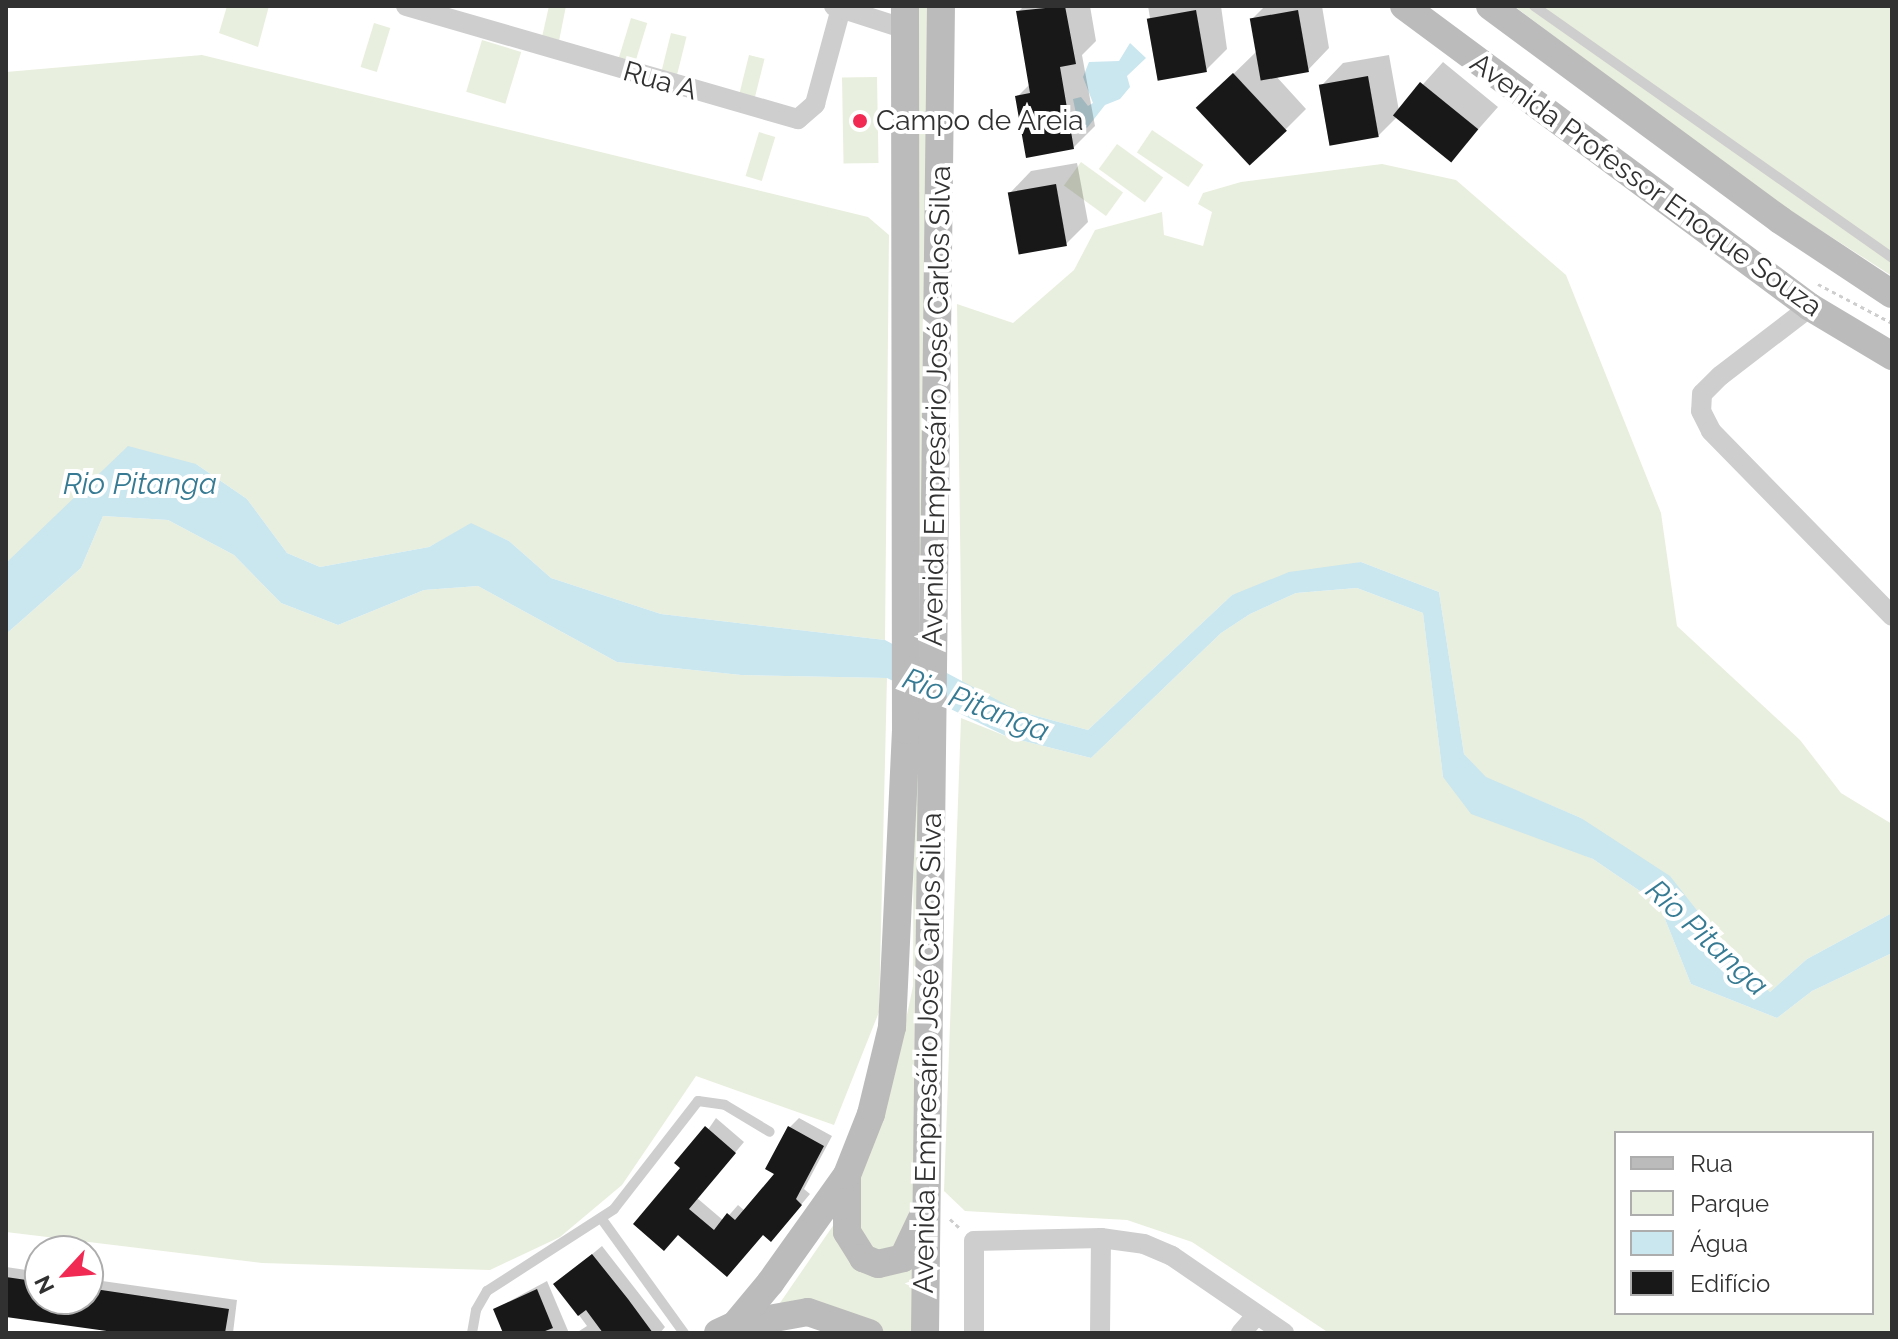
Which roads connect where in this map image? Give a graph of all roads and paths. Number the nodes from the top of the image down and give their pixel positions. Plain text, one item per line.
1 (406, 6) edge
2 (941, 6) edge
3 (1404, 6) edge
4 (1490, 6) edge
5 (1534, 6) edge
6 (837, 7) edge
7 (905, 17) edge
8 (1892, 258) edge
9 (1892, 294) edge
10 (1810, 307) junction
11 (1851, 334) junction
12 (1892, 356) edge
13 (1892, 370) edge
14 (1892, 616) edge
15 (919, 726) junction
16 (770, 1132) dead end
17 (847, 1175) junction
18 (927, 1201) junction
19 (601, 1218) junction
20 (1101, 1238) junction
21 (974, 1241) junction
22 (1256, 1316) junction
23 (727, 1329) edge
24 (472, 1333) edge
25 (684, 1333) edge
26 (869, 1333) edge
27 (925, 1333) edge
28 (974, 1333) edge
29 (1100, 1333) edge
30 (1241, 1333) edge
31 (1284, 1333) edge

1 - 6 street, Rua A
2 - 15 main road, Avenida Empresário José Carlos Silva
3 - 10 main road, Avenida Professor Enoque Souza
4 - 9 main road, Avenida Professor Enoque Souza
5 - 8 lane
6 - 7 street
7 - 15 main road, Avenida Empresário José Carlos Silva
10 - 11 main road, Avenida Professor Enoque Souza
10 - 14 street
11 - 12 main road, Avenida Professor Enoque Souza
11 - 13 street
15 - 17 main road, Avenida Empresário José Carlos Silva
15 - 18 main road, Avenida Empresário José Carlos Silva
16 - 19 lane
17 - 18 main road
17 - 23 main road, Avenida Empresário José Carlos Silva
18 - 21 path
18 - 27 main road, Avenida Empresário José Carlos Silva
19 - 24 lane
19 - 25 lane
20 - 21 street
20 - 22 street
20 - 29 street
21 - 28 street
22 - 30 street
22 - 31 street
23 - 26 main road

